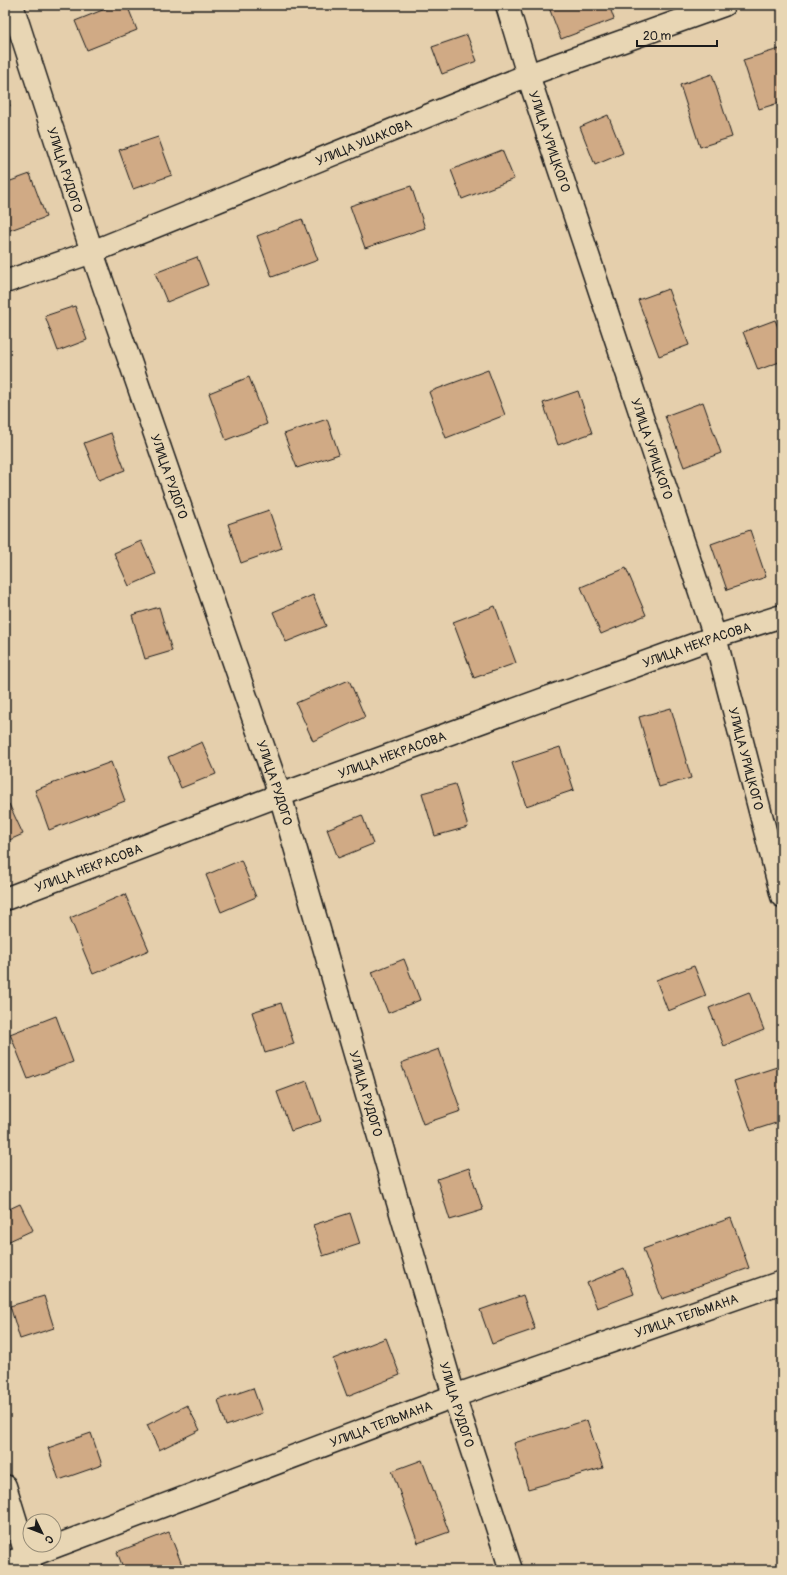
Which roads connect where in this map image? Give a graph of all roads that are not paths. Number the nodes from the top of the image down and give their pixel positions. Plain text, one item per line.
1 (12, 5) edge
2 (507, 5) edge
3 (724, 5) edge
4 (528, 75) junction
5 (92, 252) junction
6 (5, 282) edge
7 (782, 616) edge
8 (715, 637) junction
9 (280, 795) junction
10 (782, 896) edge
11 (5, 899) edge
12 (782, 1282) edge
13 (454, 1396) junction
14 (5, 1486) edge
15 (5, 1562) edge
16 (29, 1563) edge
17 (511, 1570) edge

1 - 5 street, УЛИЦА РУДОГО
2 - 4 street, УЛИЦА УРИЦКОГО
3 - 4 street, УЛИЦА УШАКОВА
4 - 5 street, УЛИЦА УШАКОВА
4 - 8 street, УЛИЦА УРИЦКОГО
5 - 6 street, УЛИЦА УШАКОВА
5 - 9 street, УЛИЦА РУДОГО
7 - 8 street, УЛИЦА НЕКРАСОВА
8 - 9 street, УЛИЦА НЕКРАСОВА
8 - 10 street, УЛИЦА УРИЦКОГО
9 - 11 street, УЛИЦА НЕКРАСОВА
9 - 13 street, УЛИЦА РУДОГО
12 - 13 street, УЛИЦА ТЕЛЬМАНА
13 - 16 street, УЛИЦА ТЕЛЬМАНА
13 - 17 street, УЛИЦА РУДОГО
14 - 16 street
15 - 16 street, УЛИЦА ТЕЛЬМАНА

